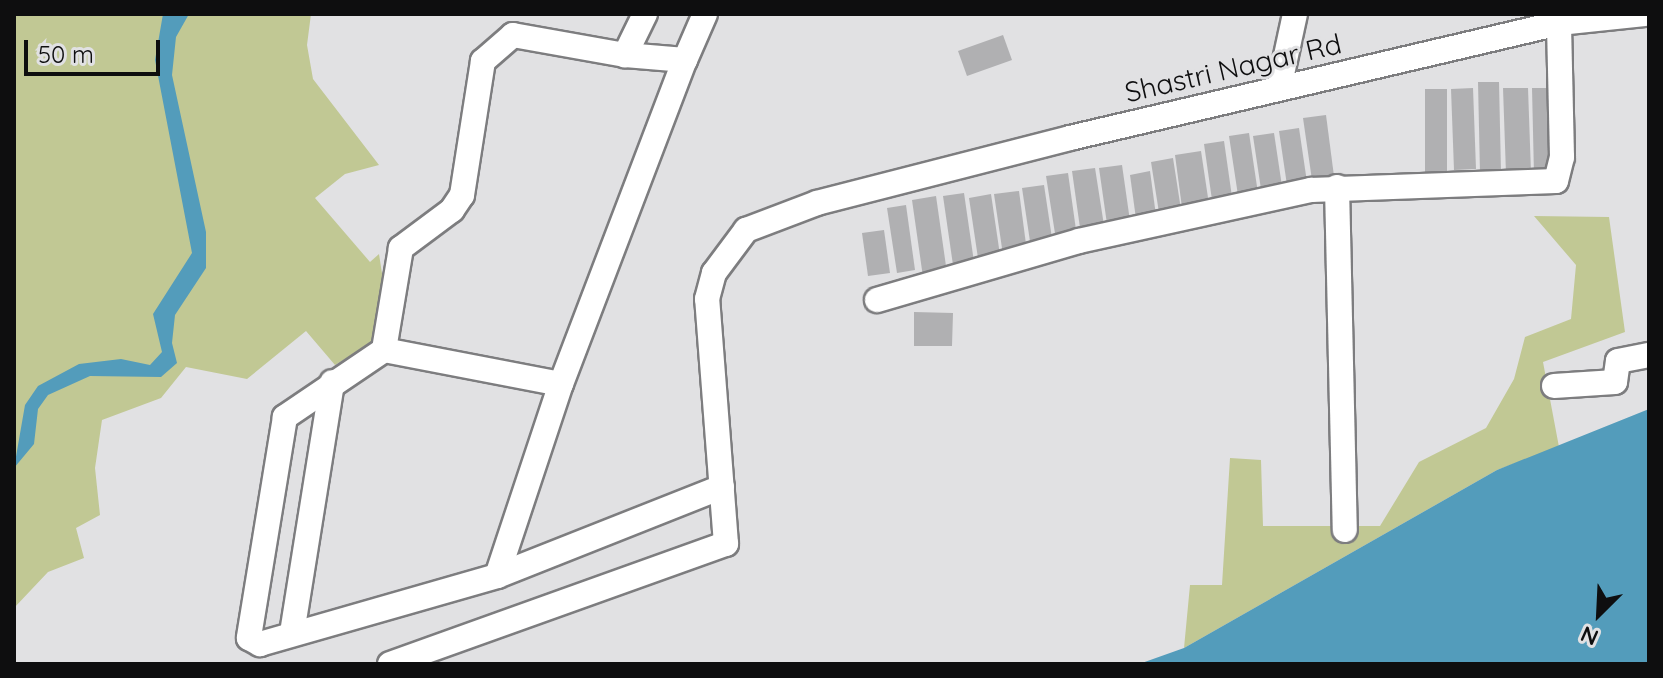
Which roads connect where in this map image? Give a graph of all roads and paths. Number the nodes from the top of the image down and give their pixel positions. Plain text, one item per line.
1 (645, 14) edge
2 (705, 14) edge
3 (1295, 14) edge
4 (1645, 14) edge
5 (1620, 17) edge
6 (1559, 23) junction
7 (625, 55) junction
8 (685, 60) junction
9 (1279, 88) junction
10 (1337, 187) junction
11 (877, 300) dead end
12 (384, 350) junction
13 (1649, 355) edge
14 (332, 382) junction
15 (561, 384) junction
16 (1554, 386) dead end
17 (722, 487) junction
18 (1345, 530) dead end
19 (497, 576) junction
20 (292, 633) junction
21 (390, 664) edge

1 - 7 street
2 - 8 street
3 - 9 street
4 - 5 street, Shastri Nagar Rd
5 - 6 street, Shastri Nagar Rd
6 - 9 street, Shastri Nagar Rd
6 - 10 street
7 - 8 street
7 - 12 street
8 - 15 street
9 - 17 street, Shastri Nagar Rd
10 - 11 street
10 - 18 street
12 - 14 street
12 - 15 street
13 - 16 street
14 - 20 street
14 - 20 street
15 - 19 street
17 - 19 street
17 - 21 street, Shastri Nagar Rd
19 - 20 street

